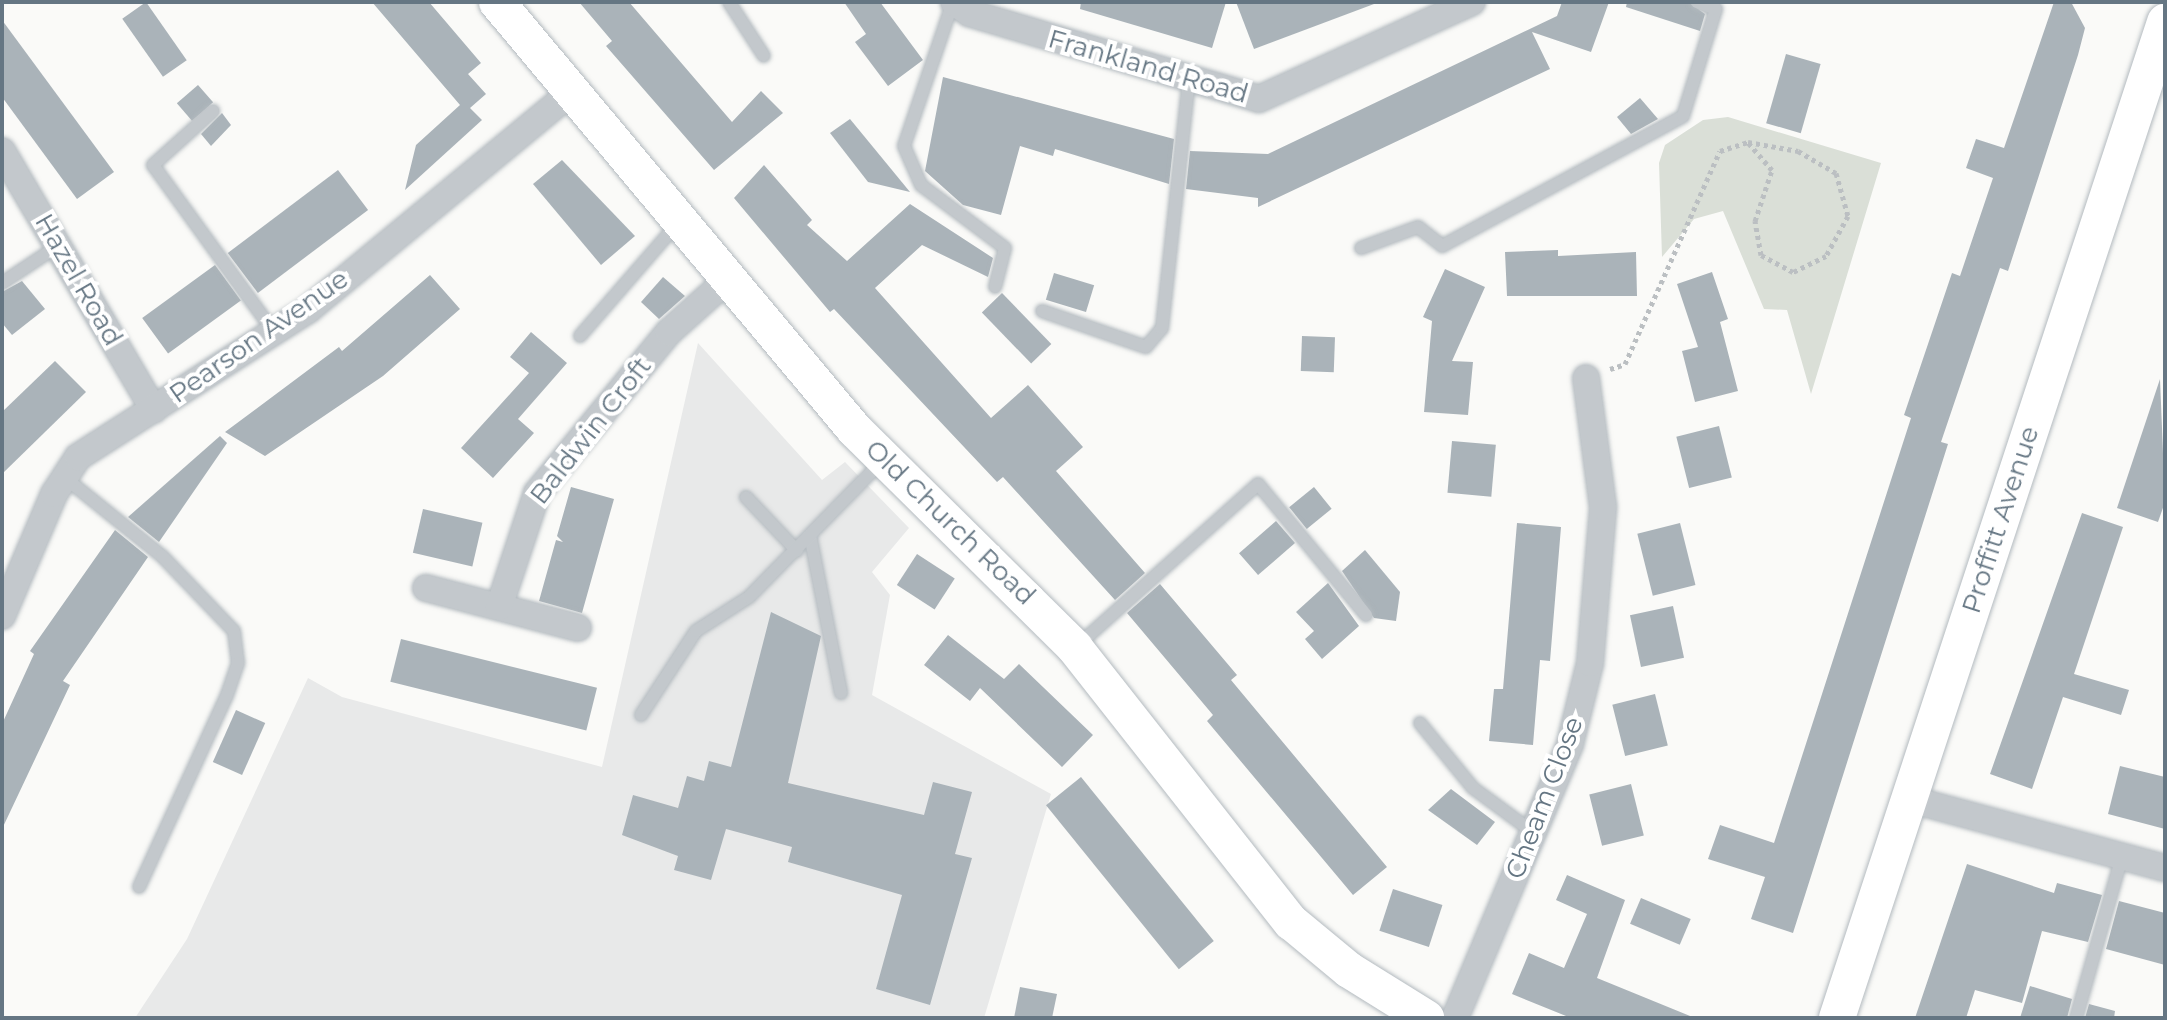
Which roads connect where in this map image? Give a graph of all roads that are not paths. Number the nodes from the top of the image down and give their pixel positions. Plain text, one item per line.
1 (497, 2) edge
2 (729, 2) edge
3 (953, 2) edge
4 (1472, 2) edge
5 (1697, 2) edge
6 (2165, 22) edge
7 (764, 56) dead end
8 (1189, 80) junction
9 (569, 94) junction
10 (213, 111) dead end
11 (2, 151) edge
12 (678, 223) junction
13 (58, 246) junction
14 (1361, 248) dead end
15 (726, 281) junction
16 (2, 283) edge
17 (995, 287) dead end
18 (1042, 311) dead end
19 (274, 332) junction
20 (580, 336) dead end
21 (1586, 378) road end
22 (154, 410) junction
23 (883, 460) junction
24 (64, 477) junction
25 (746, 497) dead end
26 (810, 535) junction
27 (797, 551) junction
28 (426, 588) dead end
29 (499, 607) junction
30 (1366, 615) dead end
31 (2, 616) edge
32 (578, 628) dead end
33 (1075, 648) junction
34 (841, 693) dead end
35 (641, 715) dead end
36 (1420, 723) dead end
37 (1909, 799) junction
38 (1535, 834) junction
39 (2122, 857) junction
40 (2165, 868) edge
41 (139, 887) dead end
42 (1426, 1018) edge
43 (1455, 1018) edge
44 (1837, 1018) edge
45 (2076, 1018) edge

1 - 9 main road, Old Church Road
2 - 7 lane
3 - 8 street, Frankland Road
3 - 17 lane
4 - 8 street, Frankland Road
5 - 14 lane
6 - 37 main road, Proffitt Avenue
8 - 18 lane
9 - 12 main road, Old Church Road
9 - 19 street, Pearson Avenue
10 - 19 lane
11 - 13 street, Hazel Road
12 - 15 main road, Old Church Road
12 - 20 lane
13 - 16 lane
13 - 22 street, Hazel Road
15 - 23 main road, Old Church Road
15 - 29 street, Baldwin Croft
19 - 22 street, Pearson Avenue
21 - 38 street, Cheam Close
22 - 24 street, Pearson Avenue
23 - 26 lane
23 - 33 main road, Old Church Road
24 - 31 street, Pearson Avenue
24 - 41 lane
25 - 27 lane
26 - 27 lane
26 - 34 lane
27 - 35 lane
28 - 29 street
29 - 32 street
30 - 33 lane
33 - 42 main road, Old Church Road
36 - 38 lane
37 - 39 street
37 - 44 main road, Proffitt Avenue
38 - 43 street, Cheam Close
39 - 40 street
39 - 45 lane

